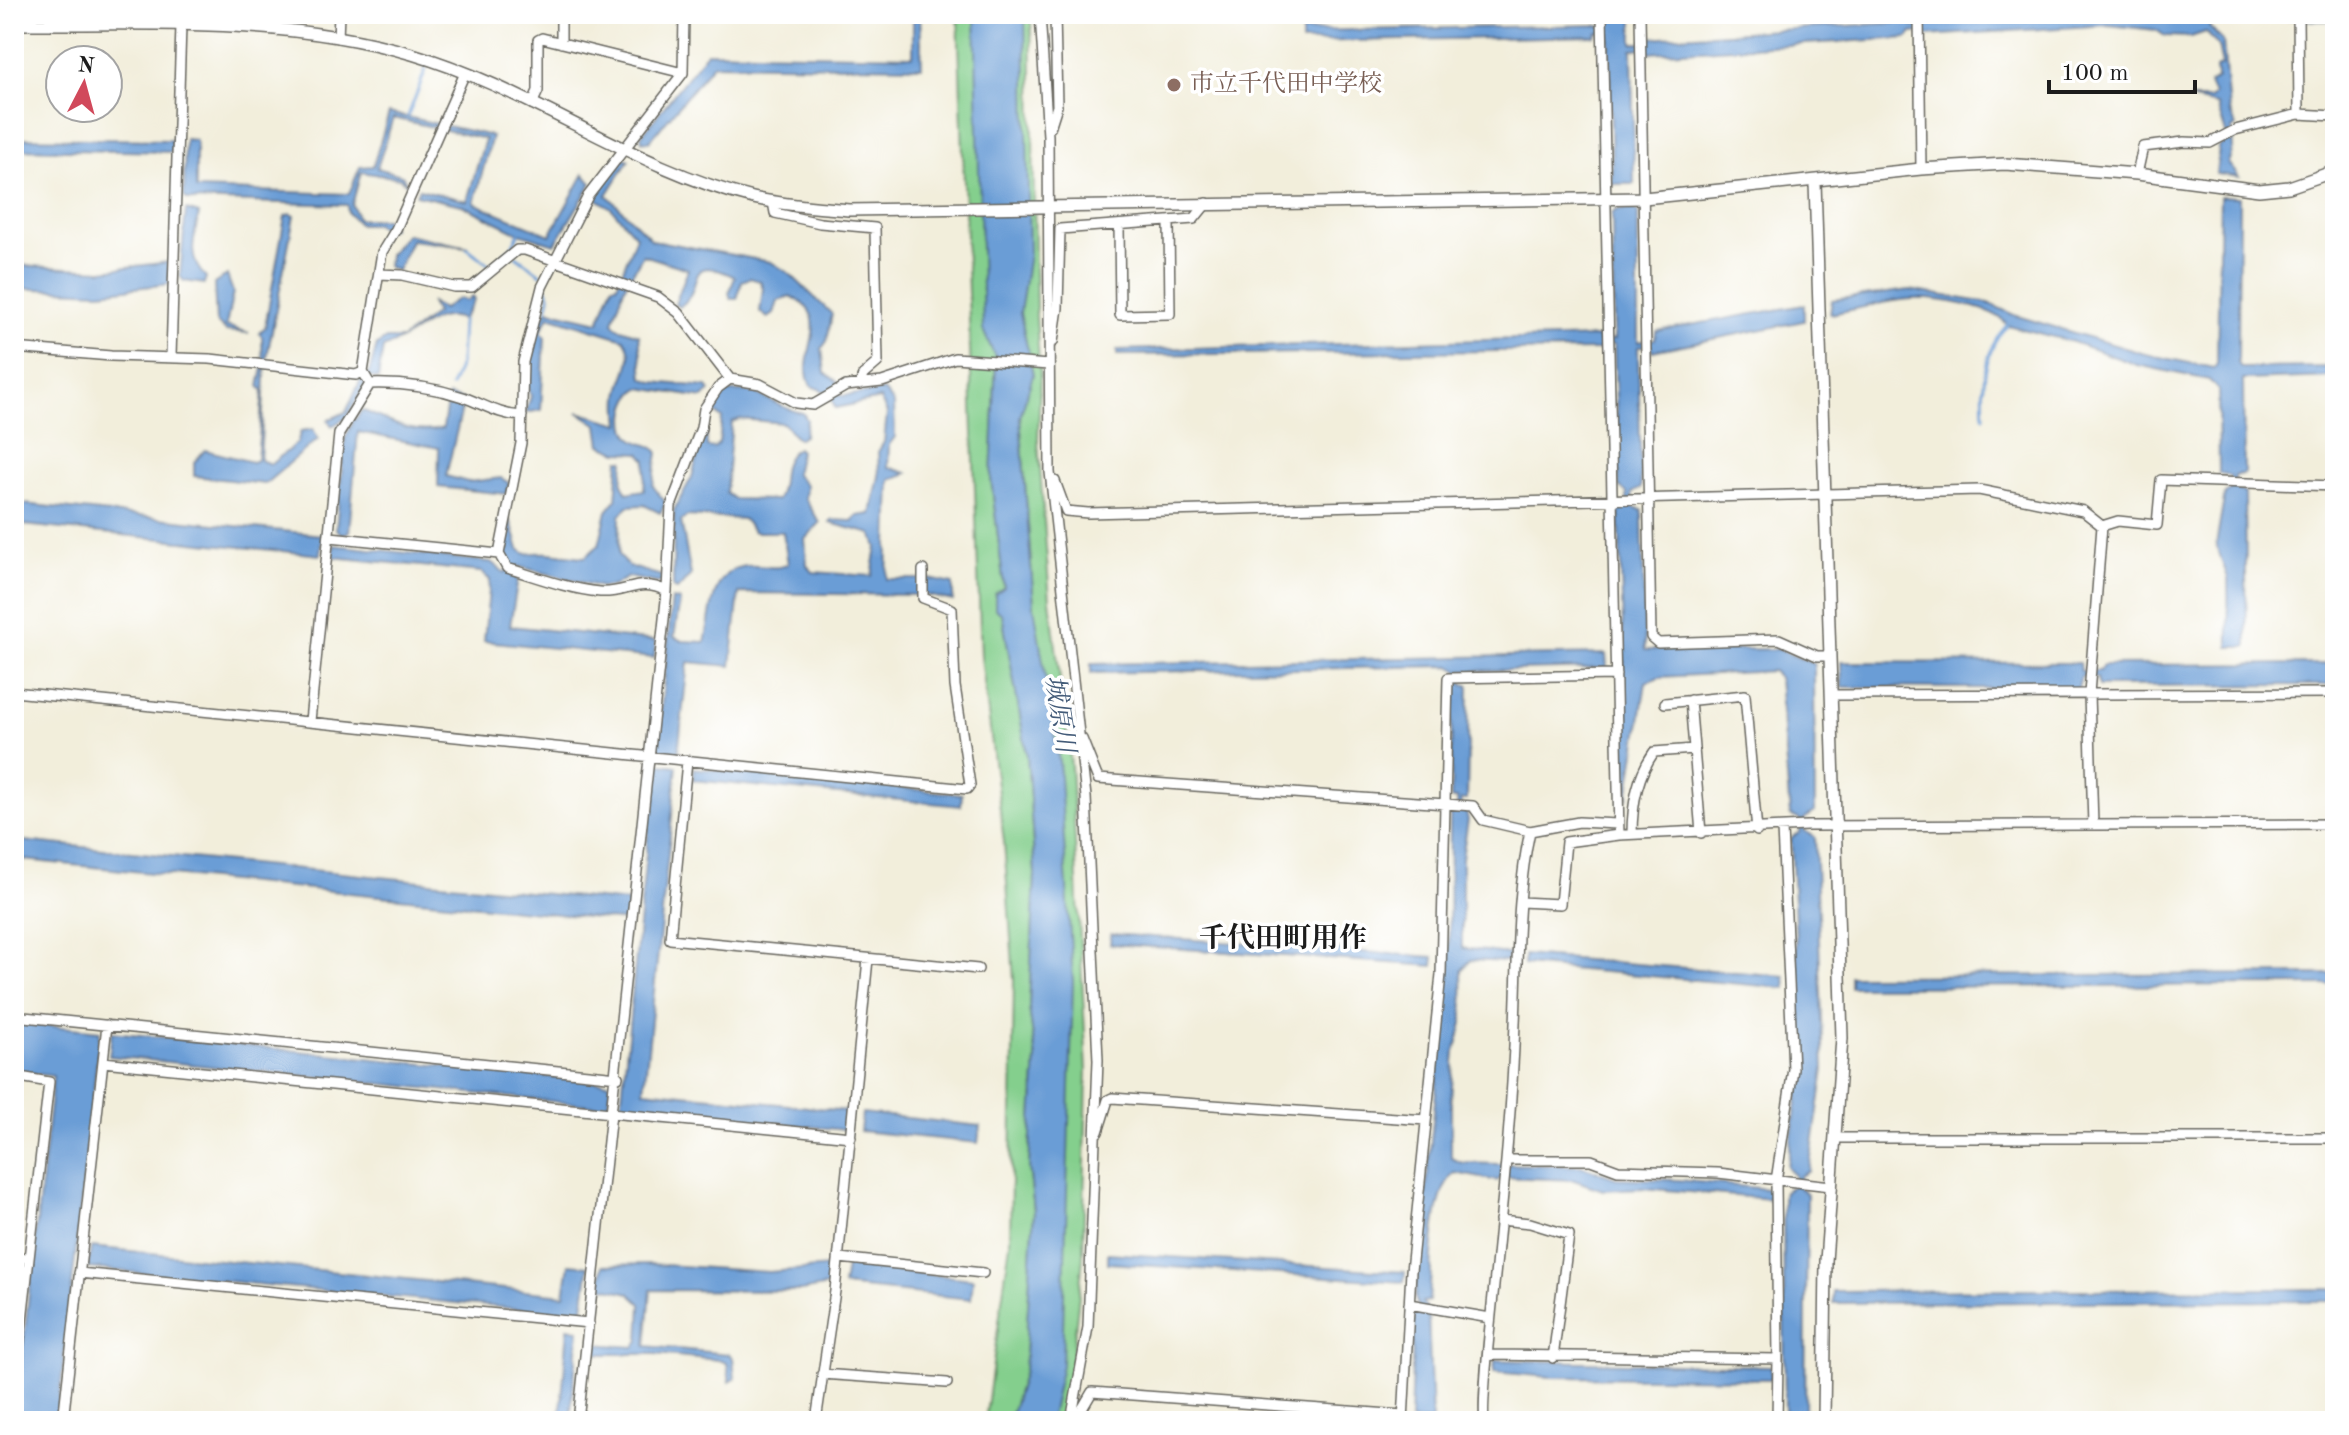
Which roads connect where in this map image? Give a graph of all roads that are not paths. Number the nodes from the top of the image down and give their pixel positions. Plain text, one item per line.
1 (339, 14) edge
2 (561, 14) edge
3 (684, 14) edge
4 (1040, 14) edge
5 (1055, 14) edge
6 (1602, 14) edge
7 (1640, 14) edge
8 (2298, 17) edge
9 (14, 24) edge
10 (1919, 24) edge
11 (181, 25) junction
12 (338, 38) junction
13 (561, 43) junction
14 (465, 73) junction
15 (683, 73) junction
16 (532, 104) junction
17 (2299, 114) junction
18 (2335, 116) edge
19 (1048, 136) junction
20 (624, 146) junction
21 (1921, 169) junction
22 (2335, 171) edge
23 (2137, 174) junction
24 (1815, 182) junction
25 (1603, 198) junction
26 (1644, 198) junction
27 (773, 202) junction
28 (1207, 203) junction
29 (1048, 206) junction
30 (1169, 221) junction
31 (1119, 225) junction
32 (553, 259) junction
33 (379, 274) junction
34 (14, 348) edge
35 (1050, 349) junction
36 (171, 357) junction
37 (1049, 365) junction
38 (366, 378) junction
39 (730, 379) junction
40 (860, 385) junction
41 (522, 416) junction
42 (1050, 472) junction
43 (2335, 486) edge
44 (1826, 494) junction
45 (1650, 499) junction
46 (1612, 500) junction
47 (2102, 526) junction
48 (329, 546) junction
49 (499, 554) junction
50 (923, 570) dead end
51 (667, 591) junction
52 (1830, 656) junction
53 (1616, 675) junction
54 (14, 692) edge
55 (2335, 693) edge
56 (2089, 694) junction
57 (1831, 695) junction
58 (1690, 700) junction
59 (1665, 703) dead end
60 (310, 721) junction
61 (1079, 730) junction
62 (1694, 749) junction
63 (649, 757) junction
64 (687, 761) junction
65 (1444, 804) junction
66 (1617, 824) junction
67 (2335, 824) edge
68 (1835, 825) junction
69 (2093, 825) junction
70 (1782, 829) junction
71 (1530, 831) junction
72 (1757, 831) junction
73 (1701, 833) junction
74 (1632, 834) junction
75 (1619, 835) junction
76 (1521, 902) junction
77 (868, 959) junction
78 (978, 969) dead end
79 (14, 1016) edge
80 (107, 1025) junction
81 (103, 1062) junction
82 (14, 1076) edge
83 (618, 1077) junction
84 (614, 1113) junction
85 (1426, 1120) junction
86 (1096, 1136) junction
87 (851, 1137) junction
88 (1836, 1138) junction
89 (2335, 1138) edge
90 (1506, 1161) junction
91 (1776, 1181) junction
92 (1831, 1186) junction
93 (1500, 1220) junction
94 (14, 1257) edge
95 (29, 1258) junction
96 (839, 1258) junction
97 (79, 1273) junction
98 (983, 1273) dead end
99 (1416, 1305) junction
100 (1490, 1318) junction
101 (589, 1323) junction
102 (1490, 1355) junction
103 (1553, 1358) junction
104 (1778, 1359) junction
105 (822, 1374) junction
106 (947, 1383) dead end
107 (14, 1391) edge
108 (1403, 1418) edge
109 (63, 1421) edge
110 (578, 1421) edge
111 (816, 1421) edge
112 (1073, 1421) edge
113 (1485, 1421) edge
114 (1777, 1421) edge
115 (1824, 1421) edge

1 - 12 street
2 - 13 street
3 - 15 street
4 - 19 street
5 - 19 street
6 - 25 street
7 - 26 street
8 - 17 street
9 - 11 street
10 - 21 street
11 - 12 street
11 - 36 street
12 - 14 street
13 - 15 street
13 - 16 street
14 - 16 street
14 - 33 street
15 - 20 street
16 - 20 street
17 - 18 street
17 - 23 street
19 - 29 street
20 - 27 street
20 - 32 street
21 - 23 street
21 - 24 street
22 - 23 street
24 - 26 street
24 - 44 street
25 - 26 street
25 - 28 street
25 - 46 street
26 - 45 street
27 - 29 street
27 - 40 street
28 - 29 street
28 - 30 street
29 - 35 street
30 - 31 street
30 - 31 street
31 - 35 street
32 - 33 street
32 - 39 street
32 - 41 street
33 - 38 street
34 - 36 street
35 - 37 street
36 - 38 street
37 - 40 street
37 - 42 street
38 - 41 street
38 - 48 street
39 - 40 street
39 - 51 street
41 - 49 street
42 - 46 street
42 - 61 street
43 - 47 street
44 - 45 street
44 - 47 street
44 - 52 street
45 - 46 street
45 - 52 street
46 - 53 street
47 - 56 street
48 - 49 street
48 - 60 street
49 - 51 street
50 - 64 street
51 - 63 street
52 - 57 street
53 - 65 street
53 - 66 street
54 - 60 street
55 - 56 street
56 - 57 street
56 - 69 street
57 - 68 street
58 - 59 street
58 - 62 street
58 - 72 street
60 - 63 street
61 - 65 street
61 - 86 street
62 - 73 street
62 - 74 street
63 - 64 street
63 - 83 street
64 - 77 street
65 - 71 street
65 - 85 street
66 - 71 street
66 - 75 street
67 - 69 street
68 - 69 street
68 - 70 street
68 - 88 street
70 - 72 street
70 - 91 street
71 - 76 street
72 - 73 street
73 - 74 street
74 - 75 street
75 - 76 street
76 - 90 street
77 - 78 street
77 - 87 street
79 - 80 street
80 - 81 street
80 - 83 street
81 - 84 street
81 - 97 street
82 - 95 street
83 - 84 street
84 - 87 street
84 - 101 street
85 - 86 street
85 - 99 street
86 - 112 street
87 - 96 street
88 - 89 street
88 - 92 street
90 - 91 street
90 - 93 street
91 - 92 street
91 - 104 street
92 - 115 street
93 - 100 street
93 - 103 street
94 - 95 street
95 - 107 street
96 - 98 street
96 - 105 street
97 - 101 street
97 - 109 street
99 - 100 street
99 - 108 street
100 - 102 street
101 - 110 street
102 - 103 street
102 - 113 street
103 - 104 street
104 - 114 street
105 - 106 street
105 - 111 street
108 - 112 street

